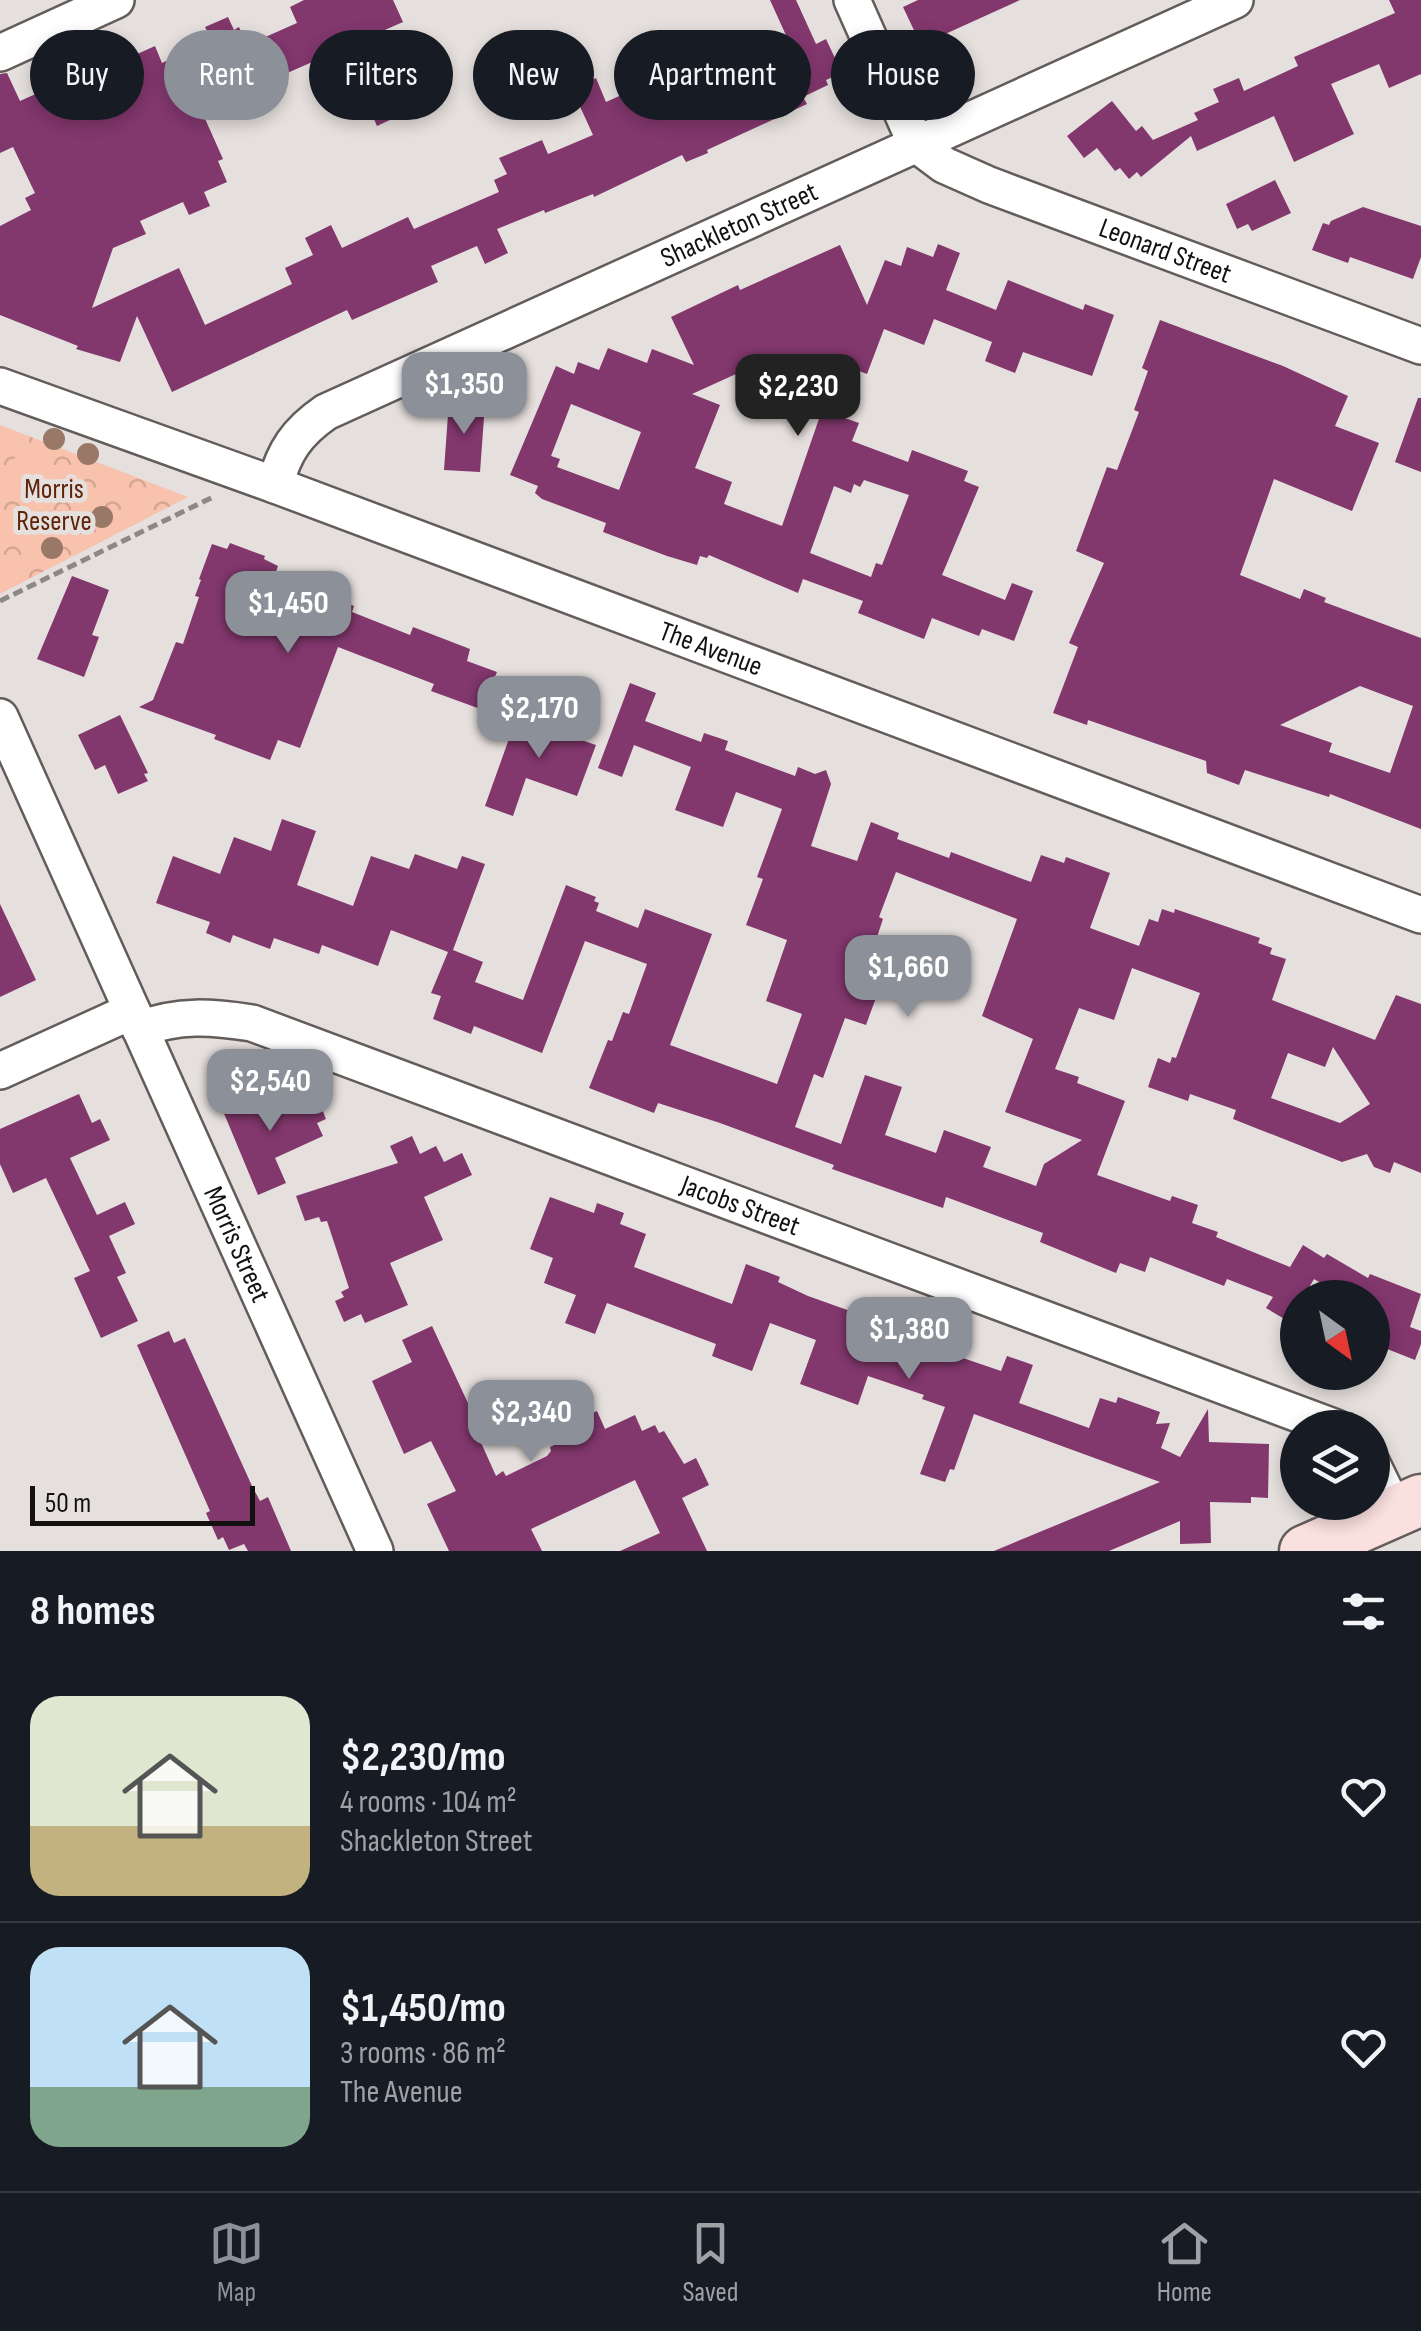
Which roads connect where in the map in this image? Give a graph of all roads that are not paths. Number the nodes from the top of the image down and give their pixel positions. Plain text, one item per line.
1 (116, 0) edge
2 (852, 0) edge
3 (1234, 0) edge
4 (0, 53) edge
5 (916, 144) junction
6 (1421, 346) edge
7 (0, 386) edge
8 (275, 485) junction
9 (0, 717) edge
10 (1421, 915) edge
11 (136, 1020) junction
12 (0, 1071) edge
13 (1288, 1410) edge
14 (1390, 1485) edge
15 (1408, 1506) edge
16 (1324, 1547) edge
17 (375, 1551) edge

1 - 4 street
2 - 5 street
3 - 5 street, Shackleton Street
5 - 6 street, Leonard Street
5 - 8 street, Shackleton Street
7 - 8 street, The Avenue
8 - 10 street, The Avenue
9 - 11 street, Morris Street
11 - 12 street, Jacobs Street
11 - 13 street, Jacobs Street
11 - 17 street, Morris Street
14 - 15 street
15 - 16 street

